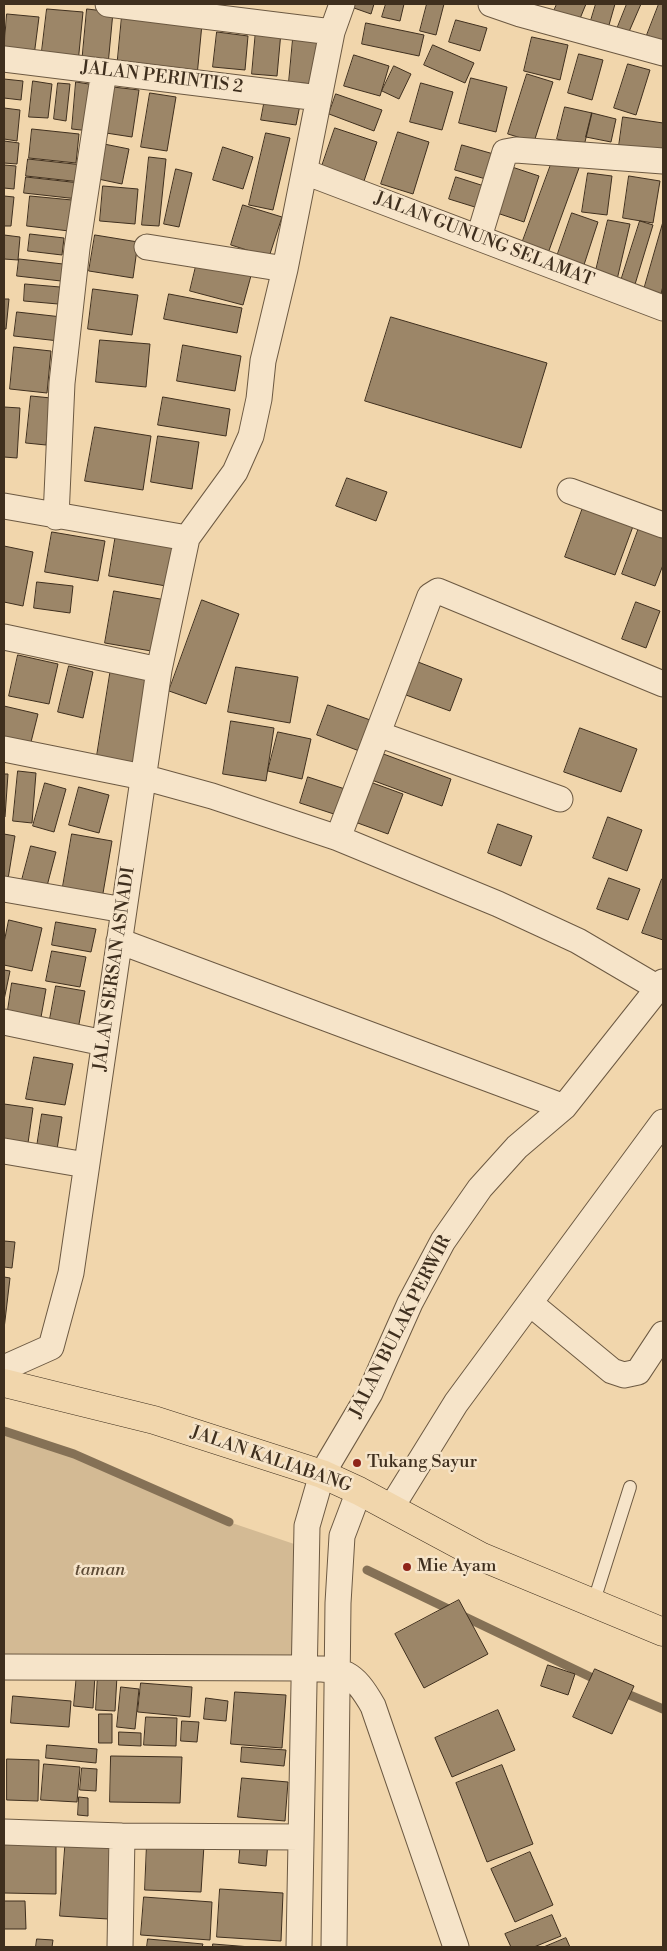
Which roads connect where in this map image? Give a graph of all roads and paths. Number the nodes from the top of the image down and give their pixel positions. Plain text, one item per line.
1 (108, 4) edge
2 (342, 4) edge
3 (491, 4) edge
4 (332, 32) junction
5 (663, 54) edge
6 (4, 59) edge
7 (104, 71) junction
8 (319, 98) junction
9 (663, 161) edge
10 (305, 172) junction
11 (479, 237) junction
12 (147, 247) dead end
13 (285, 269) junction
14 (663, 308) edge
15 (570, 491) dead end
16 (4, 506) edge
17 (56, 517) junction
18 (663, 524) edge
19 (187, 538) junction
20 (4, 637) edge
21 (159, 670) junction
22 (663, 684) edge
23 (378, 734) junction
24 (4, 749) edge
25 (143, 777) junction
26 (560, 799) dead end
27 (338, 838) junction
28 (4, 889) edge
29 (124, 910) junction
30 (119, 941) junction
31 (661, 985) edge
32 (4, 1022) edge
33 (104, 1043) junction
34 (564, 1107) junction
35 (663, 1122) edge
36 (4, 1151) edge
37 (86, 1165) junction
38 (531, 1304) junction
39 (663, 1334) edge
40 (4, 1368) edge
41 (4, 1383) edge
42 (322, 1474) junction
43 (630, 1487) dead end
44 (359, 1491) junction
45 (391, 1508) junction
46 (593, 1604) junction
47 (663, 1632) edge
48 (4, 1667) edge
49 (304, 1668) junction
50 (338, 1670) junction
51 (4, 1832) edge
52 (122, 1836) junction
53 (301, 1838) junction
54 (120, 1947) edge
55 (299, 1947) edge
56 (334, 1947) edge
57 (456, 1947) edge

1 - 4 street
2 - 4 street
3 - 5 street
4 - 8 street
6 - 7 street, JALAN PERINTIS 2
7 - 8 street, JALAN PERINTIS 2
7 - 17 street
8 - 10 street
9 - 11 street
10 - 11 street, JALAN GUNUNG SELAMAT
10 - 13 street
11 - 14 street, JALAN GUNUNG SELAMAT
12 - 13 street
13 - 19 street
15 - 18 street
16 - 17 street
17 - 19 street
19 - 21 street, JALAN SERSAN ASNADI
20 - 21 street
21 - 25 street, JALAN SERSAN ASNADI
22 - 23 street
23 - 26 street
23 - 27 street
24 - 25 street
25 - 27 street
25 - 29 street, JALAN SERSAN ASNADI
27 - 31 street
28 - 29 street
29 - 30 street, JALAN SERSAN ASNADI
30 - 33 street, JALAN SERSAN ASNADI
30 - 34 street
31 - 34 street, JALAN BULAK PERWIR
32 - 33 street
33 - 37 street, JALAN SERSAN ASNADI
34 - 42 street, JALAN BULAK PERWIR
35 - 38 street
36 - 37 street
37 - 40 street, JALAN SERSAN ASNADI
38 - 39 street
38 - 45 street
41 - 42 main road, JALAN KALIABANG
42 - 44 main road, JALAN KALIABANG
42 - 49 street, JALAN BULAK PERWIR
43 - 46 lane
44 - 45 main road, JALAN KALIABANG
44 - 50 street
45 - 46 main road, JALAN KALIABANG
46 - 47 main road, JALAN KALIABANG
48 - 49 street
49 - 50 street
49 - 53 street, JALAN BULAK PERWIR
50 - 56 street
50 - 57 street
51 - 52 street
52 - 53 street
52 - 54 street
53 - 55 street, JALAN BULAK PERWIR

